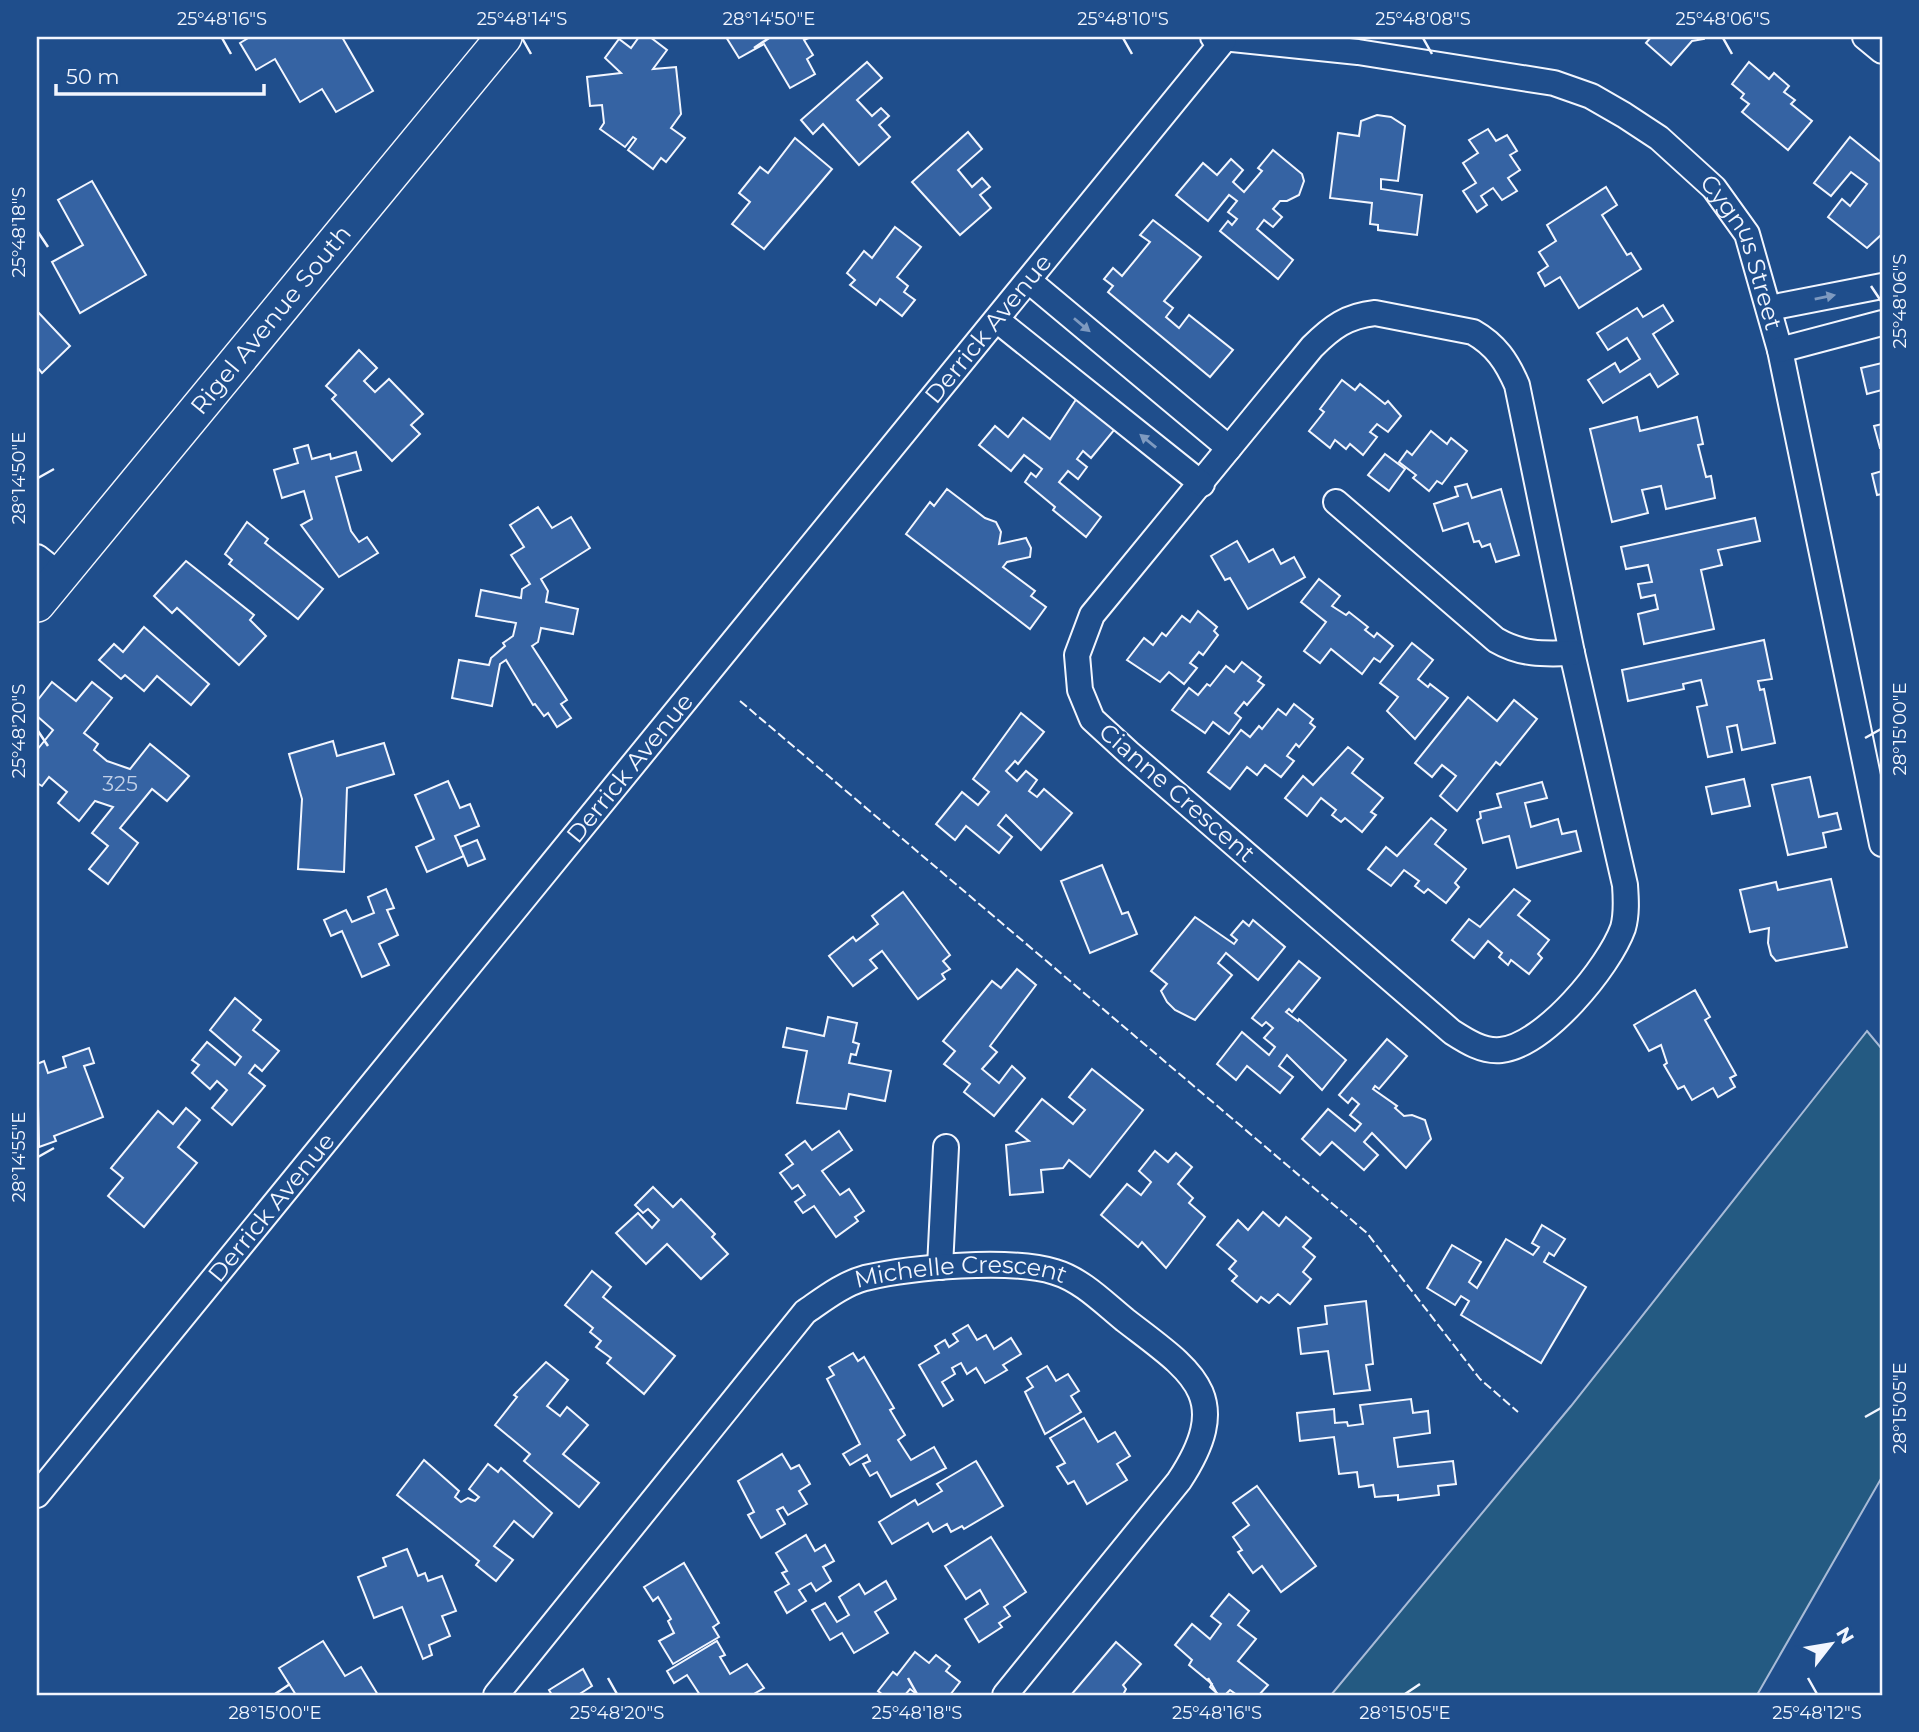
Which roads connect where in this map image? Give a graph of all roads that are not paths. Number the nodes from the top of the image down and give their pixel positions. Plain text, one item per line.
1 (504, 37) edge
2 (1865, 37) edge
3 (1218, 38) edge
4 (1882, 51) edge
5 (1030, 281) junction
6 (1882, 286) edge
7 (1769, 308) junction
8 (998, 321) junction
9 (1882, 323) edge
10 (1780, 350) junction
11 (1229, 448) junction
12 (1202, 484) junction
13 (1336, 502) dead end
14 (48, 566) edge
15 (37, 604) edge
16 (1572, 653) junction
17 (1882, 844) edge
18 (946, 1147) dead end
19 (940, 1268) junction
20 (37, 1495) edge
21 (496, 1695) edge
22 (1005, 1695) edge

1 - 14 main road, Rigel Avenue South
2 - 4 street
3 - 5 street, Derrick Avenue
3 - 7 street, Cygnus Street
5 - 8 street, Derrick Avenue
5 -> 11 street
7 -> 6 street
7 - 10 street, Cygnus Street
12 -> 8 street
8 - 20 street, Derrick Avenue
9 - 10 street
10 - 17 street, Cygnus Street
11 - 12 street, Cianne Crescent
11 - 16 street, Cianne Crescent
12 - 16 street, Cianne Crescent
13 - 16 street
14 - 15 main road, Rigel Avenue South
18 - 19 street
19 - 21 street, Michelle Crescent
19 - 22 street, Michelle Crescent

